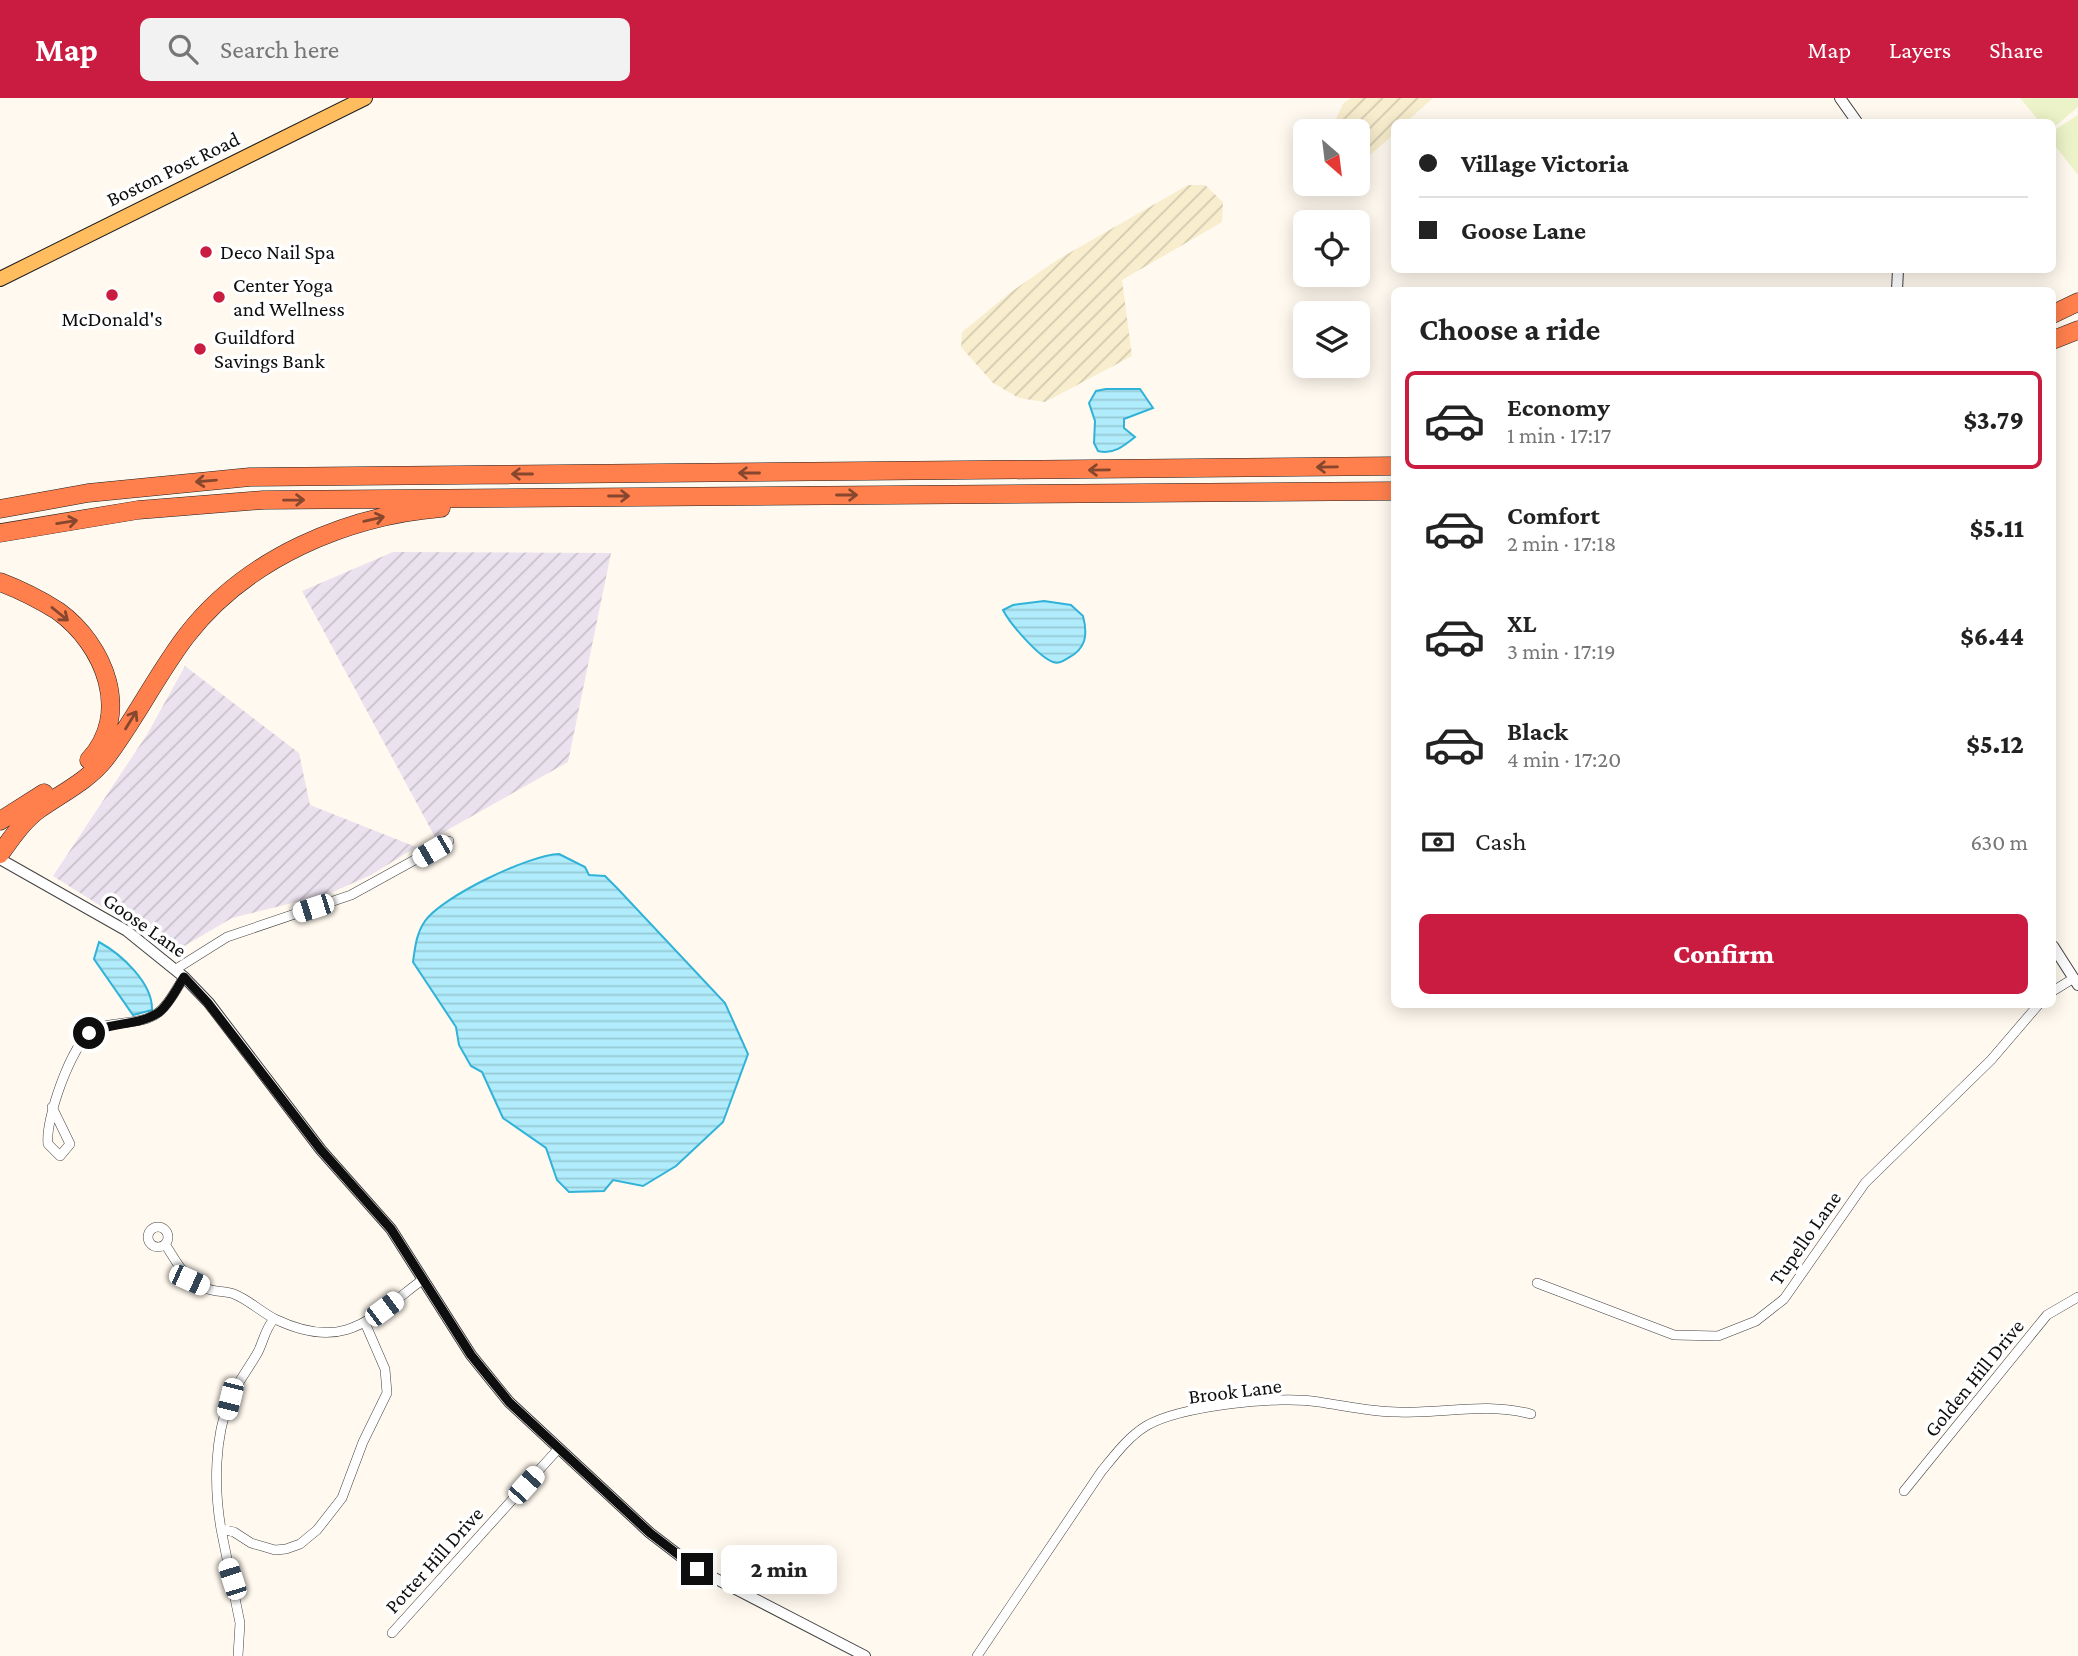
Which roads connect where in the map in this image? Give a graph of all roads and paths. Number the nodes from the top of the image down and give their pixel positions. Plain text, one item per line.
1 (365, 98) edge
2 (1840, 98) edge
3 (1855, 119) edge
4 (0, 279) edge
5 (2078, 303) edge
6 (2056, 313) edge
7 (2078, 332) edge
8 (2056, 340) edge
9 (1391, 466) edge
10 (1391, 491) edge
11 (572, 496) junction
12 (0, 508) edge
13 (0, 533) edge
14 (0, 582) edge
15 (0, 821) edge
16 (449, 841) dead end
17 (0, 857) edge
18 (2056, 951) edge
19 (180, 973) junction
20 (2076, 981) edge
21 (2056, 990) edge
22 (2036, 1008) edge
23 (52, 1107) junction
24 (165, 1244) dead end
25 (422, 1280) junction
26 (1537, 1283) dead end
27 (2078, 1297) edge
28 (274, 1319) junction
29 (365, 1323) junction
30 (1531, 1414) dead end
31 (559, 1448) junction
32 (1904, 1491) dead end
33 (221, 1529) junction
34 (392, 1633) dead end
35 (238, 1656) edge
36 (865, 1656) edge
37 (977, 1656) edge

1 - 4 main road, Boston Post Road
2 - 3 street
5 - 6 highway
7 - 8 highway
9 -> 12 highway
11 -> 10 highway
13 -> 11 highway
17 -> 11 highway
14 -> 15 highway
16 - 19 street
17 - 19 street, Goose Lane
18 - 20 street
19 - 23 street
19 - 25 street, Goose Lane
20 - 21 street
22 - 26 street, Tupello Lane
23 - 23 street
24 - 28 street
25 - 29 street
25 - 31 street, Goose Lane
27 - 32 street, Golden Hill Drive
28 - 29 street
28 - 33 street
29 - 33 street
30 - 37 street, Brook Lane
31 - 34 street, Potter Hill Drive
31 - 36 street, Goose Lane
33 - 35 street

